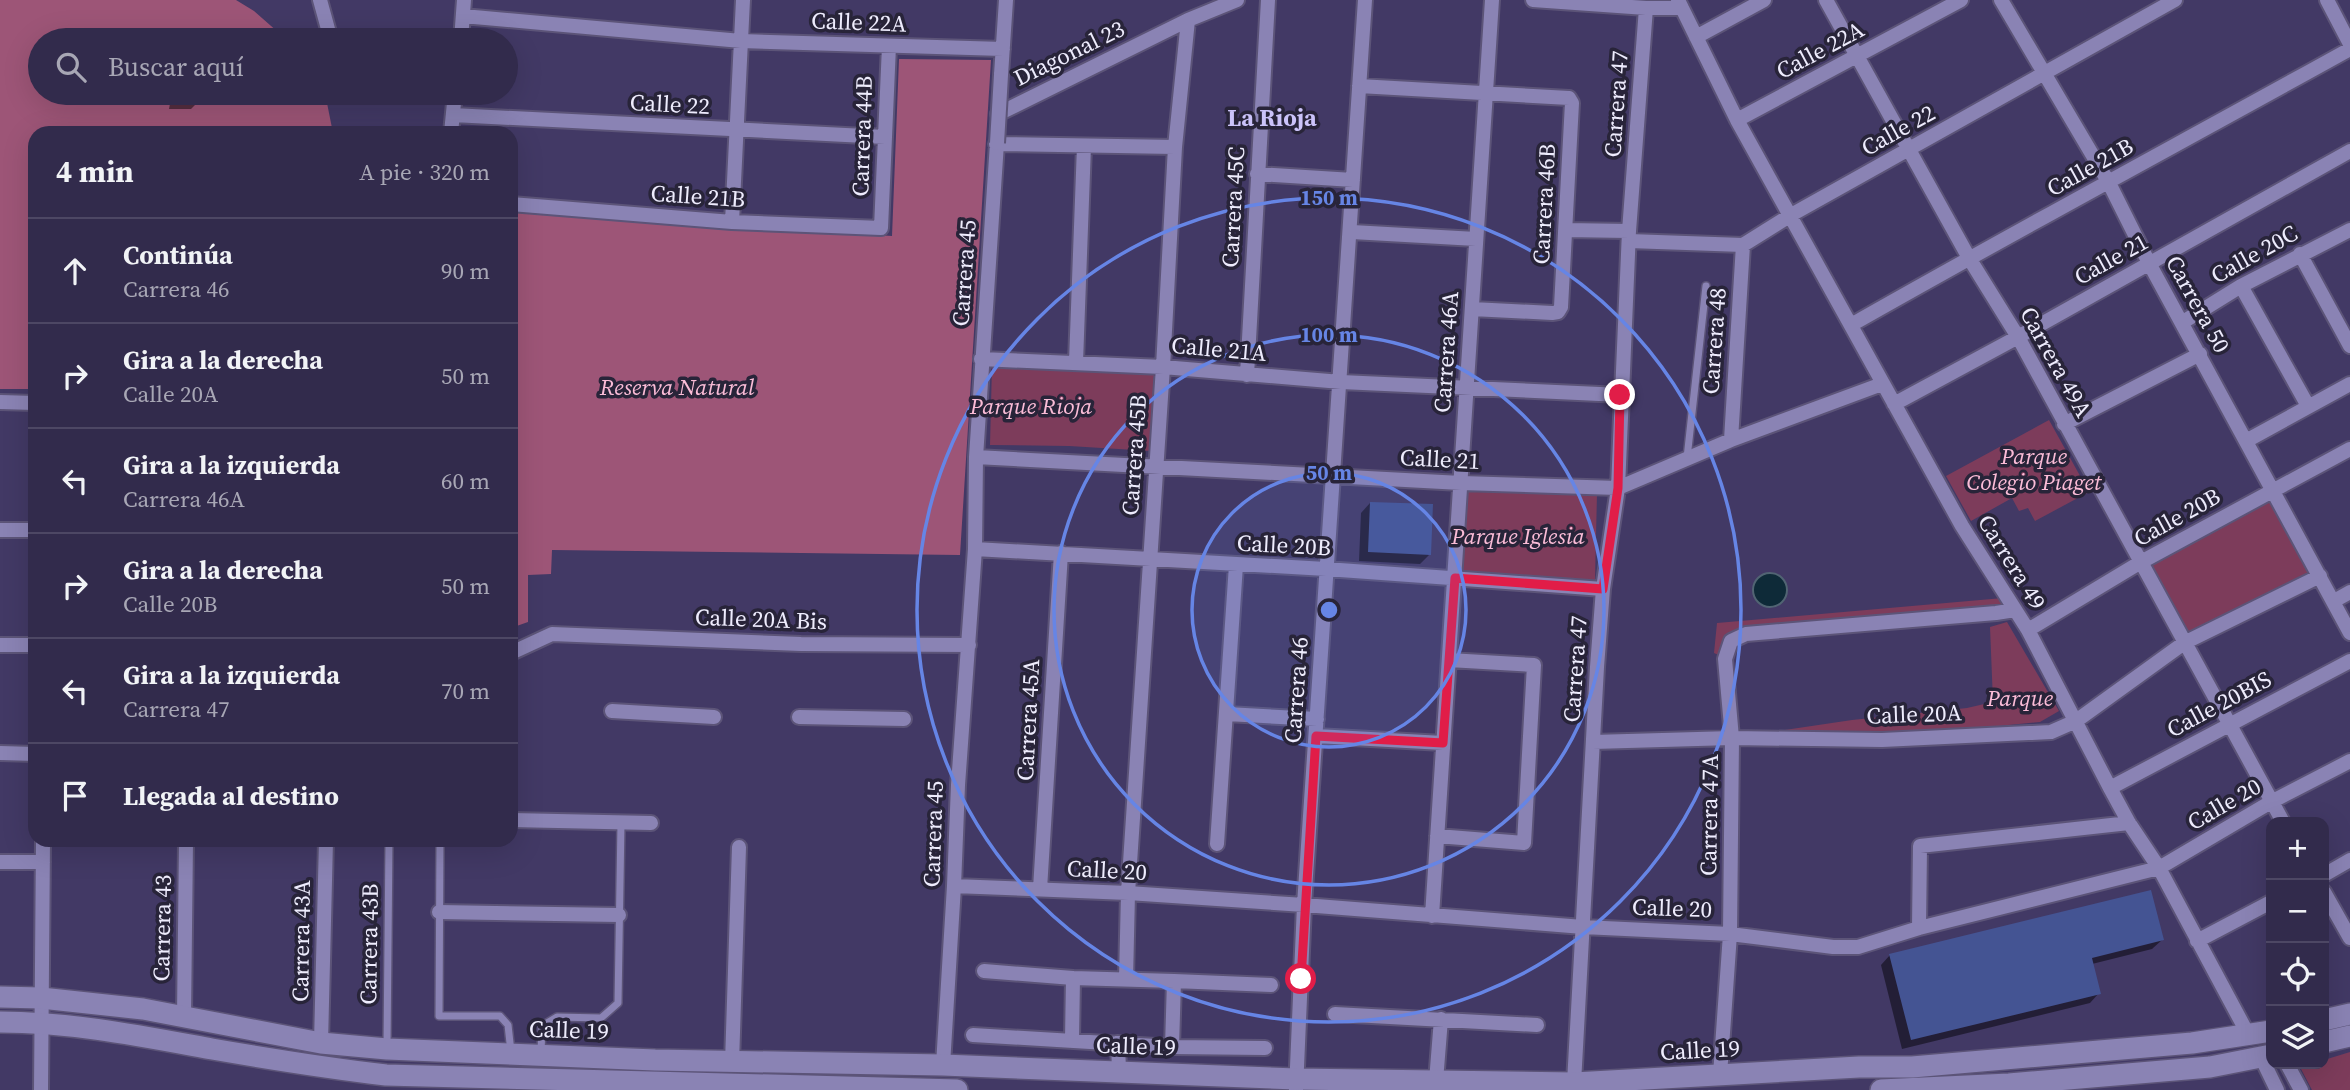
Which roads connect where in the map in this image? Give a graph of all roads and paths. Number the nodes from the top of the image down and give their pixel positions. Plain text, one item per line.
1 (320, 0) edge
2 (464, 0) edge
3 (743, 0) edge
4 (1006, 0) edge
5 (1237, 0) edge
6 (1268, 0) edge
7 (1365, 0) edge
8 (1492, 0) edge
9 (1533, 0) edge
10 (1764, 0) edge
11 (1826, 0) edge
12 (1961, 0) edge
13 (2001, 0) edge
14 (2175, 0) edge
15 (2327, 0) edge
16 (1680, 4) edge
17 (1646, 8) junction
18 (463, 16) junction
19 (1188, 20) junction
20 (328, 28) edge
21 (462, 28) edge
22 (1696, 37) junction
23 (741, 41) junction
24 (888, 46) junction
25 (2350, 46) edge
26 (1003, 49) junction
27 (1857, 57) junction
28 (2044, 75) junction
29 (1359, 86) junction
30 (1486, 94) junction
31 (454, 105) edge
32 (999, 114) dead end
33 (453, 116) junction
34 (1737, 120) junction
35 (452, 126) edge
36 (736, 130) junction
37 (886, 137) junction
38 (996, 144) junction
39 (1084, 146) junction
40 (1175, 147) junction
41 (1909, 151) junction
42 (2350, 151) edge
43 (1257, 174) junction
44 (1353, 180) junction
45 (2109, 183) junction
46 (518, 205) edge
47 (1791, 215) junction
48 (732, 222) junction
49 (881, 228) joint
50 (1565, 230) junction
51 (2350, 230) edge
52 (1352, 232) junction
53 (1629, 236) junction
54 (1476, 239) junction
55 (1743, 245) junction
56 (2300, 254) junction
57 (1969, 258) junction
58 (2149, 263) junction
59 (1706, 286) dead end
60 (2241, 286) junction
61 (1472, 309) junction
62 (2183, 322) junction
63 (1852, 325) junction
64 (2018, 337) junction
65 (2350, 346) edge
66 (2200, 354) junction
67 (981, 359) junction
68 (1076, 362) junction
69 (1163, 367) junction
70 (1247, 375) junction
71 (1340, 382) junction
72 (1882, 384) junction
73 (2350, 384) edge
74 (1466, 388) junction
75 (1620, 395) junction
76 (0, 402) edge
77 (28, 403) edge
78 (1894, 404) junction
79 (2308, 406) junction
80 (2064, 424) junction
81 (1731, 440) junction
82 (2246, 441) junction
83 (2350, 449) edge
84 (976, 457) junction
85 (1687, 459) junction
86 (1155, 468) junction
87 (1334, 476) junction
88 (1461, 483) junction
89 (1618, 488) junction
90 (2272, 491) junction
91 (0, 530) edge
92 (28, 530) edge
93 (1061, 553) junction
94 (975, 556) junction
95 (1149, 559) junction
96 (2141, 562) junction
97 (1236, 565) junction
98 (1326, 569) junction
99 (2320, 576) junction
100 (1455, 578) junction
101 (1603, 589) junction
102 (2350, 592) edge
103 (2334, 601) junction
104 (2015, 610) junction
105 (2028, 630) junction
106 (2350, 633) edge
107 (2184, 643) junction
108 (0, 645) edge
109 (28, 645) edge
110 (969, 645) junction
111 (518, 650) edge
112 (1449, 660) junction
113 (2350, 661) edge
114 (612, 711) dead end
115 (1227, 714) junction
116 (714, 717) dead end
117 (799, 717) dead end
118 (904, 719) dead end
119 (1317, 719) junction
120 (2076, 721) junction
121 (2229, 725) junction
122 (1316, 736) junction
123 (1732, 738) junction
124 (1593, 742) junction
125 (1443, 743) junction
126 (0, 753) edge
127 (28, 754) edge
128 (2350, 761) edge
129 (2110, 788) junction
130 (2271, 802) junction
131 (2280, 817) edge
132 (518, 820) edge
133 (621, 822) junction
134 (651, 823) dead end
135 (2129, 823) junction
136 (1437, 836) junction
137 (1217, 844) dead end
138 (43, 847) edge
139 (186, 847) edge
140 (326, 847) edge
141 (389, 847) edge
142 (440, 847) edge
143 (739, 847) dead end
144 (2350, 860) edge
145 (0, 862) edge
146 (43, 862) junction
147 (2159, 868) junction
148 (2329, 872) edge
149 (954, 886) junction
150 (1040, 890) junction
151 (1128, 893) junction
152 (2329, 901) edge
153 (1304, 905) junction
154 (2266, 905) edge
155 (439, 912) junction
156 (620, 915) junction
157 (1432, 916) junction
158 (1583, 928) junction
159 (1919, 928) junction
160 (1730, 933) junction
161 (2350, 938) edge
162 (2197, 941) junction
163 (984, 971) dead end
164 (1073, 978) junction
165 (1126, 979) junction
166 (1174, 981) junction
167 (1270, 985) dead end
168 (0, 997) edge
169 (41, 998) junction
170 (1335, 1014) dead end
171 (2350, 1014) edge
172 (184, 1016) junction
173 (2329, 1019) edge
174 (1441, 1020) junction
175 (0, 1021) edge
176 (42, 1022) junction
177 (1537, 1025) dead end
178 (2266, 1032) edge
179 (973, 1035) dead end
180 (2249, 1036) junction
181 (2350, 1036) edge
182 (1072, 1040) junction
183 (2329, 1041) edge
184 (321, 1043) junction
185 (1118, 1043) junction
186 (1172, 1047) junction
187 (1265, 1048) dead end
188 (387, 1049) junction
189 (511, 1055) junction
190 (540, 1056) junction
191 (2266, 1056) edge
192 (2009, 1059) junction
193 (1974, 1062) junction
194 (732, 1063) junction
195 (943, 1065) junction
196 (2270, 1069) edge
197 (2290, 1069) edge
198 (1119, 1071) junction
199 (1720, 1075) junction
200 (1436, 1081) junction
201 (1574, 1083) junction
202 (1252, 1084) edge
203 (1296, 1084) edge
204 (2009, 1087) edge
205 (1977, 1088) edge
206 (41, 1090) edge
207 (940, 1090) edge
208 (957, 1090) edge
209 (1881, 1090) edge
210 (2277, 1090) edge
211 (2301, 1090) edge

1 - 20 street
2 - 18 street
3 - 23 street
4 - 26 street, Carrera 45
5 - 19 street, Diagonal 23
6 - 43 street, Carrera 45C
7 - 29 street, Carrera 46
8 - 30 street, Carrera 46A
9 - 17 street
10 - 22 street
11 - 27 street, Carrera 49A
12 - 27 street, Calle 22A
13 - 28 street, Carrera 50
14 - 28 street, Calle 22
15 - 25 street
16 - 17 street
16 - 22 street, Carrera 49
17 - 53 street, Carrera 47
18 - 21 street
18 - 23 street, Calle 22A
19 - 32 street, Diagonal 23
19 - 40 street, Carrera 45B
22 - 34 street, Carrera 49
23 - 24 street, Calle 22A
23 - 36 street
24 - 26 street, Calle 22A
24 - 37 street, Carrera 44B
25 - 45 street, Calle 21B
26 - 38 street, Carrera 45, bridge
27 - 34 street, Calle 22A
27 - 41 street, Carrera 49A
28 - 41 street, Calle 22
28 - 45 street, Carrera 50
29 - 30 street
29 - 44 street, Carrera 46
30 - 50 street, Carrera 46B
30 - 54 street, Carrera 46A
31 - 33 street
33 - 35 street
33 - 36 street, Calle 22
34 - 47 street, Carrera 49
36 - 37 street, Calle 22
36 - 48 street
37 - 49 street, Carrera 44B
38 - 39 street
38 - 67 street, Carrera 45
39 - 40 street
39 - 68 street
40 - 69 street, Carrera 45B
41 - 47 street, Calle 22
41 - 57 street, Carrera 49A
42 - 58 street, Calle 21
43 - 44 street
43 - 70 street, Carrera 45C
44 - 52 street, Carrera 46
45 - 57 street, Calle 21B
45 - 58 street, Carrera 50
46 - 48 street, Calle 21B
47 - 55 street, Calle 22
47 - 63 street, Carrera 49
48 - 49 street, Calle 21B
50 - 53 street
50 - 61 street, Carrera 46B
51 - 56 street, Calle 20C
52 - 54 street
52 - 71 street, Carrera 46
53 - 55 street
53 - 75 street, Carrera 47
54 - 61 street, Carrera 46A
55 - 81 street, Carrera 48
56 - 60 street, Calle 20C
56 - 65 street
57 - 63 street, Calle 21B
57 - 64 street, Carrera 49A
58 - 62 street, Carrera 50
58 - 64 street, Calle 21
59 - 85 lane
60 - 62 street, Calle 20C
60 - 79 street
61 - 74 street, Carrera 46A
62 - 66 street, Carrera 50
63 - 72 street, Carrera 49
64 - 78 street, Calle 21
64 - 80 street, Carrera 49A
66 - 80 street
66 - 82 street, Carrera 50
67 - 68 street, Calle 21A
67 - 84 street, Carrera 45
68 - 69 street, Calle 21A
69 - 70 street, Calle 21A
69 - 86 street, Carrera 45B
70 - 71 street, Calle 21A
71 - 74 street, Calle 21A
71 - 87 street, Carrera 46
72 - 78 street, Carrera 49
72 - 81 street, Calle 21
73 - 79 street
74 - 75 street, Calle 21A
74 - 88 street, Carrera 46A
75 - 89 street, Carrera 47
76 - 77 street
78 - 104 street, Carrera 49
79 - 82 street
80 - 96 street, Carrera 49A
81 - 85 street, Calle 21
82 - 90 street, Carrera 50
83 - 90 street, Calle 20B
84 - 86 street, Calle 21
84 - 94 street, Carrera 45
85 - 89 street, Calle 21
86 - 87 street, Calle 21
86 - 95 street, Carrera 45B
87 - 88 street, Calle 21
87 - 98 street, Carrera 46
88 - 89 street, Calle 21
88 - 100 street, Carrera 46A
89 - 101 street, Carrera 47
90 - 96 street, Calle 20B
90 - 99 street, Carrera 50
91 - 92 street
93 - 94 street, Calle 20B
93 - 95 street, Calle 20B
93 - 150 street, Carrera 45A
94 - 110 street, Carrera 45
95 - 97 street, Calle 20B
95 - 151 street, Carrera 45B
96 - 105 street, Calle 20B
96 - 107 street, Carrera 49A
97 - 98 street, Calle 20B
97 - 115 street
98 - 100 street, Calle 20B
98 - 119 street, Carrera 46
99 - 103 street, Carrera 50
99 - 107 street, Calle 20A
100 - 101 street, Calle 20B
100 - 112 street, Carrera 46A
101 - 124 street, Carrera 47
102 - 103 street
103 - 106 street, Carrera 50
104 - 105 street, Carrera 49
104 - 123 street, Carrera 47A
105 - 120 street, Carrera 49
107 - 120 street, Calle 20A
107 - 121 street, Carrera 49A
108 - 109 street
110 - 111 street, Calle 20A Bis
110 - 149 street, Carrera 45
112 - 125 street, Carrera 46A
112 - 136 street
113 - 121 street, Calle 20BIS
114 - 116 street
115 - 119 street
115 - 137 street
117 - 118 street
119 - 122 street, Carrera 46
120 - 123 street, Calle 20A
120 - 129 street, Carrera 49
121 - 129 street, Calle 20BIS
121 - 130 street, Carrera 49A
122 - 125 street
122 - 153 street, Carrera 46
123 - 124 street, Calle 20A
123 - 160 street, Carrera 47A
124 - 158 street, Carrera 47
125 - 136 street, Carrera 46A
126 - 127 street
128 - 130 street, Calle 20
129 - 135 street, Carrera 49
130 - 131 street, Carrera 49A
130 - 147 street, Calle 20
132 - 133 street
133 - 134 street
133 - 156 lane
135 - 147 street, Carrera 49
135 - 159 street
136 - 157 street, Carrera 46A
138 - 146 street
139 - 172 street, Carrera 43
140 - 184 street, Carrera 43A
141 - 188 lane, Carrera 43B
142 - 155 lane
143 - 194 street
144 - 148 street
145 - 146 street
146 - 169 street
147 - 159 street, Calle 20
147 - 162 street, Carrera 49
149 - 150 street, Calle 20
149 - 195 street, Carrera 45
150 - 151 street, Calle 20
151 - 153 street, Calle 20
151 - 165 street, Carrera 45B
152 - 161 street
153 - 157 street, Calle 20
153 - 203 street, Carrera 46
154 - 162 street
155 - 156 street
155 - 189 lane
156 - 190 lane
157 - 158 street, Calle 20
158 - 160 street, Calle 20
158 - 201 street, Carrera 47
159 - 160 street, Calle 20
160 - 199 street, Carrera 47A
162 - 180 street, Carrera 49
163 - 164 street
164 - 165 street
164 - 182 street
165 - 166 street
166 - 167 street
166 - 186 street
168 - 169 main road, Calle 19
169 - 172 main road, Calle 19
169 - 176 street
170 - 174 street
171 - 173 main road
172 - 184 main road, Calle 19
174 - 177 street
174 - 200 street
175 - 176 main road
176 - 206 street
176 - 207 main road
178 - 180 main road, Calle 19
179 - 182 street
180 - 192 main road, Calle 19
181 - 183 main road
182 - 185 street
184 - 188 main road, Calle 19
185 - 186 street
185 - 198 street
186 - 187 street
188 - 189 main road, Calle 19
189 - 190 main road, Calle 19
190 - 194 main road, Calle 19
191 - 204 main road
192 - 193 main road, Calle 19
192 - 204 street
193 - 199 main road, Calle 19
193 - 205 street
194 - 195 main road, Calle 19
195 - 198 main road, Calle 19
196 - 210 street
197 - 211 street
198 - 202 main road, Calle 19
199 - 201 main road, Calle 19
200 - 201 main road, Calle 19
200 - 203 main road, Calle 19
202 - 203 main road, Calle 19
204 - 205 main road
205 - 209 main road
207 - 208 main road

